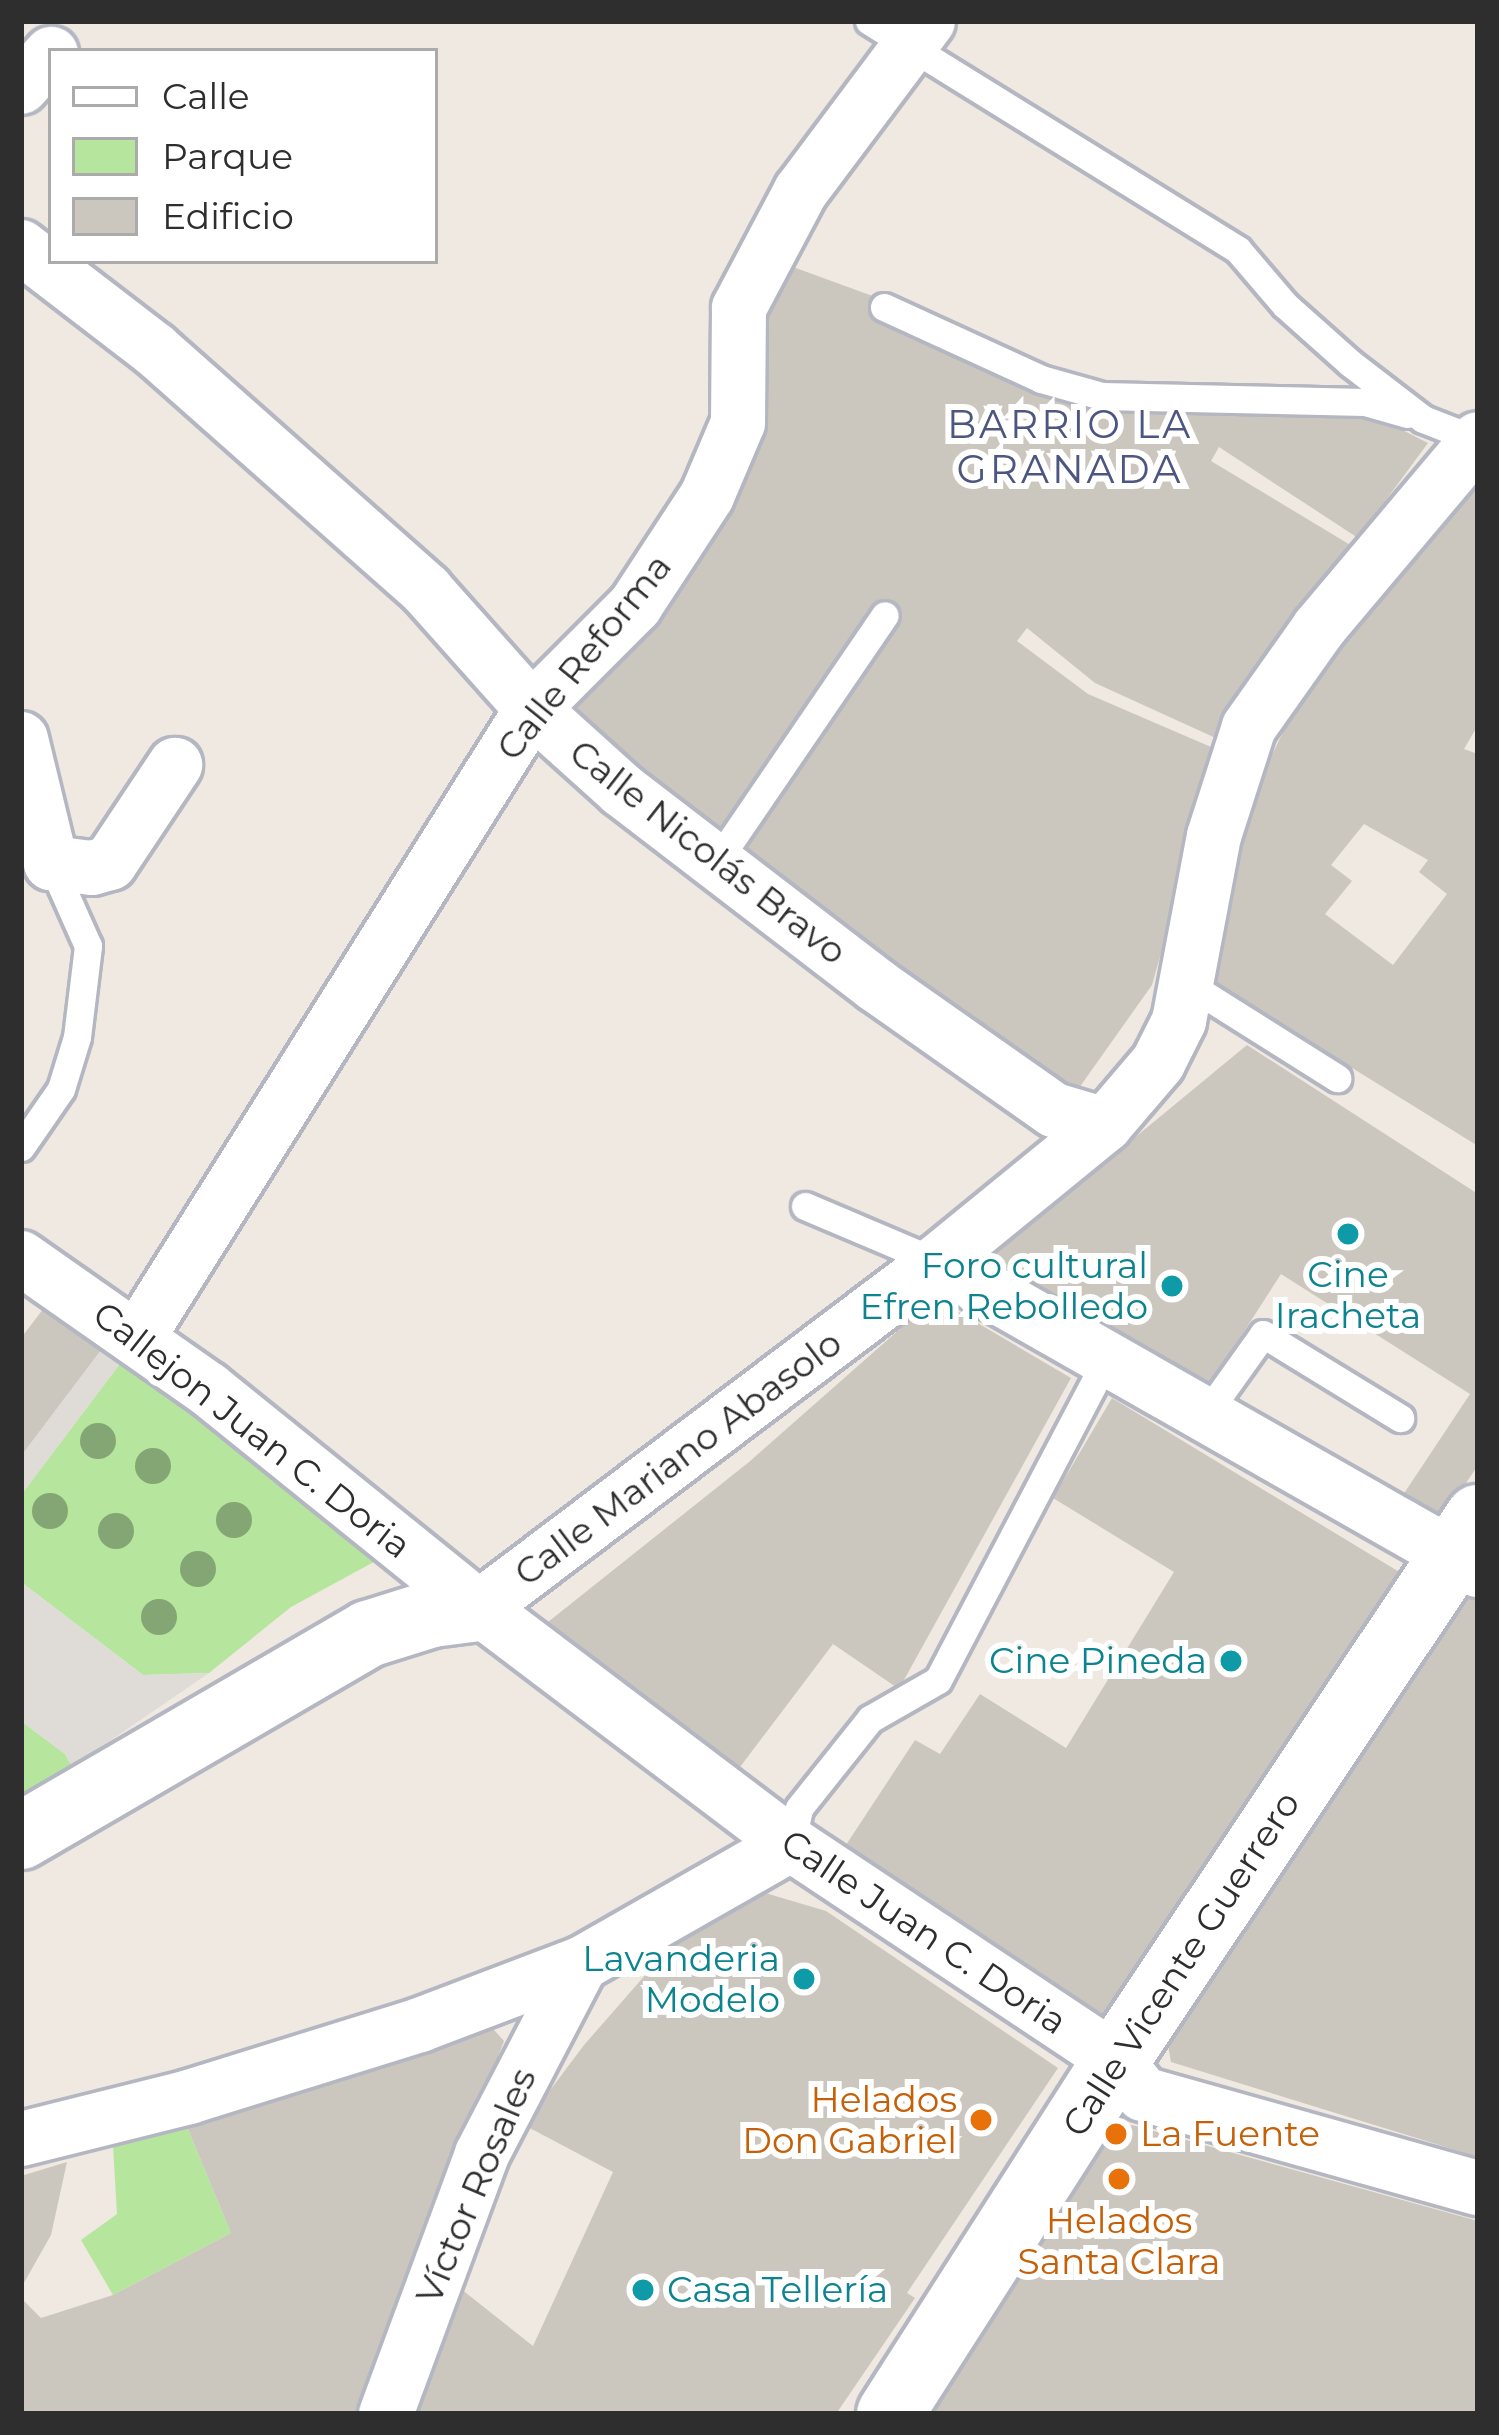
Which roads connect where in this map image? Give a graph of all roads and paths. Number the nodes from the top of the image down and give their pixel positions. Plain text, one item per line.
1 (81, 21) edge
2 (901, 30) edge
3 (56, 48) edge
4 (48, 56) edge
5 (21, 86) edge
6 (21, 247) edge
7 (884, 307) dead end
8 (1423, 418) junction
9 (1478, 440) edge
10 (885, 615) dead end
11 (532, 709) junction
12 (21, 739) edge
13 (175, 765) dead end
14 (51, 863) junction
15 (715, 864) junction
16 (1190, 978) junction
17 (1337, 1078) dead end
18 (1105, 1125) junction
19 (21, 1147) edge
20 (805, 1206) dead end
21 (21, 1258) edge
22 (937, 1262) junction
23 (138, 1337) junction
24 (1107, 1358) junction
25 (1206, 1414) junction
26 (1400, 1418) dead end
27 (1469, 1548) edge
28 (479, 1608) junction
29 (21, 1836) edge
30 (791, 1844) junction
31 (581, 1964) junction
32 (1116, 2060) junction
33 (21, 2138) edge
34 (1478, 2188) edge
35 (386, 2414) edge
36 (890, 2414) edge

1 - 3 street
2 - 8 lane
2 - 11 street, Calle Reforma
4 - 5 street
6 - 11 street, Calle Nicolás Bravo
7 - 8 lane
8 - 9 lane
9 - 16 street, Calle Mariano Abasolo
10 - 15 lane
11 - 15 street, Calle Nicolás Bravo
11 - 23 street, Calle Reforma
12 - 14 street
13 - 14 street
14 - 19 lane
15 - 18 street, Calle Nicolás Bravo
16 - 17 lane
16 - 18 street, Calle Mariano Abasolo
18 - 22 street, Calle Mariano Abasolo
20 - 22 lane
21 - 23 street, Callejon Juan C. Doria
22 - 24 street
22 - 28 street, Calle Mariano Abasolo
23 - 28 street, Callejon Juan C. Doria
24 - 25 street
24 - 30 lane
25 - 26 lane
25 - 27 street
27 - 32 street, Calle Vicente Guerrero
28 - 29 street, Calle Mariano Abasolo
28 - 30 street, Calle Juan C. Doria
30 - 31 street
30 - 32 street, Calle Juan C. Doria
31 - 33 street
31 - 35 street, Víctor Rosales
32 - 34 street, Calle Juan C. Doria
32 - 36 street, Calle Vicente Guerrero

